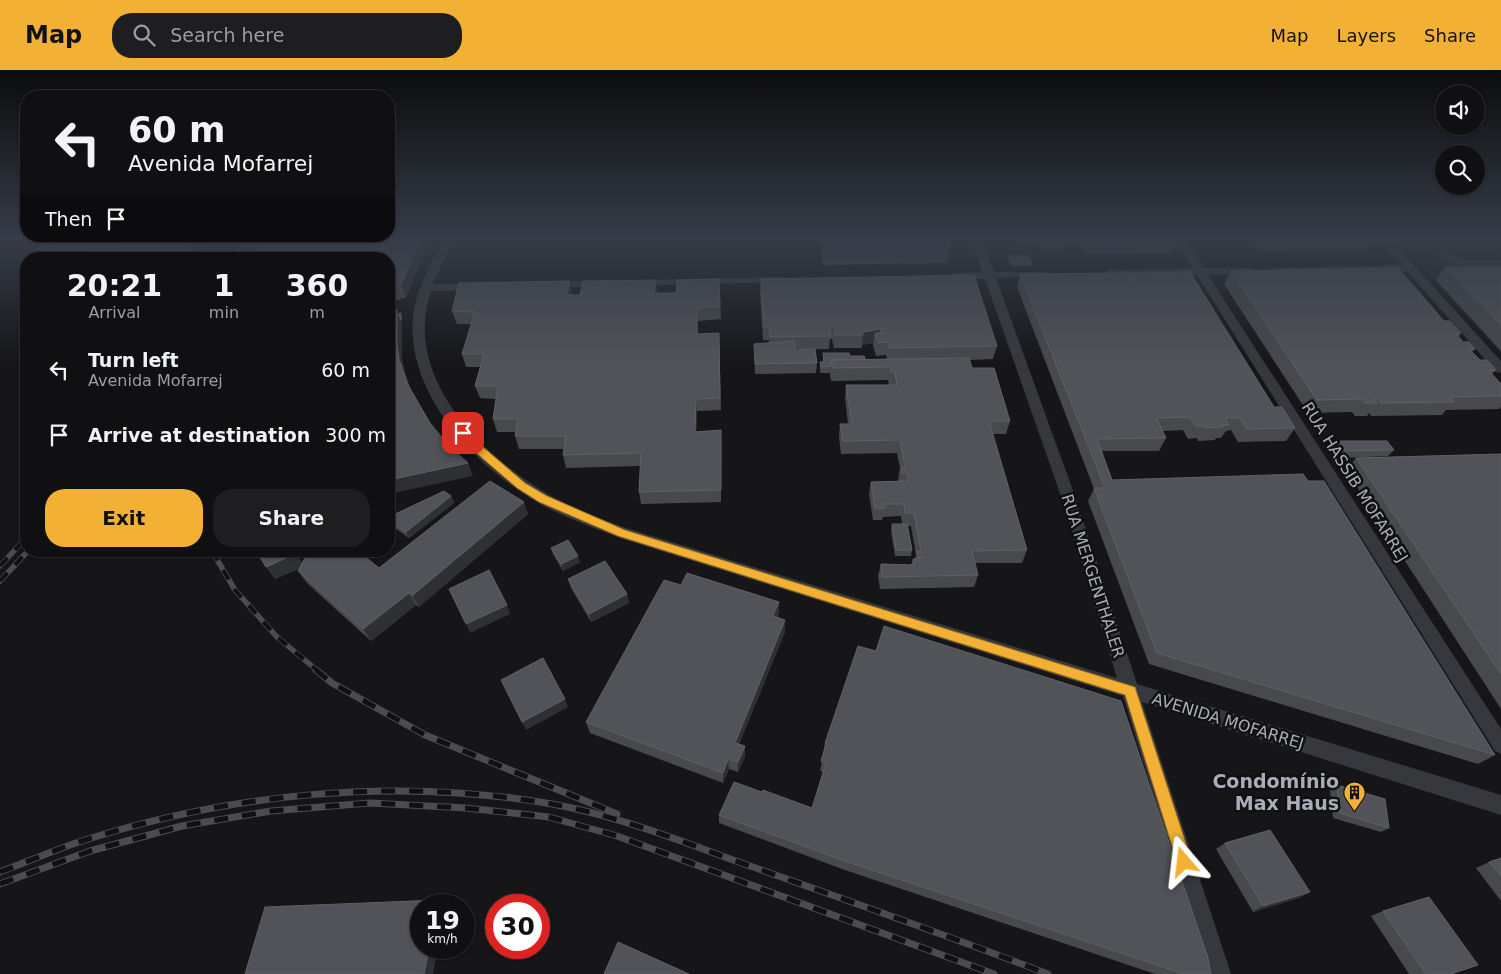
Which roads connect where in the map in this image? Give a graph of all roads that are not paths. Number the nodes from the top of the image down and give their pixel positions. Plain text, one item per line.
1 (431, 280) edge
2 (784, 280) edge
3 (991, 280) edge
4 (1205, 280) edge
5 (1421, 280) edge
6 (536, 286) edge
7 (487, 287) edge
8 (428, 288) junction
9 (1501, 369) edge
10 (1130, 691) junction
11 (1501, 745) edge
12 (1501, 806) edge
13 (1220, 974) edge

1 - 8 street, AVENIDA MOFARREJ
2 - 6 street
3 - 10 street, RUA MERGENTHALER
4 - 11 street, RUA HASSIB MOFARREJ
5 - 9 street
7 - 8 street
8 - 10 street, AVENIDA MOFARREJ
10 - 12 street, AVENIDA MOFARREJ
10 - 13 street, RUA MERGENTHALER

